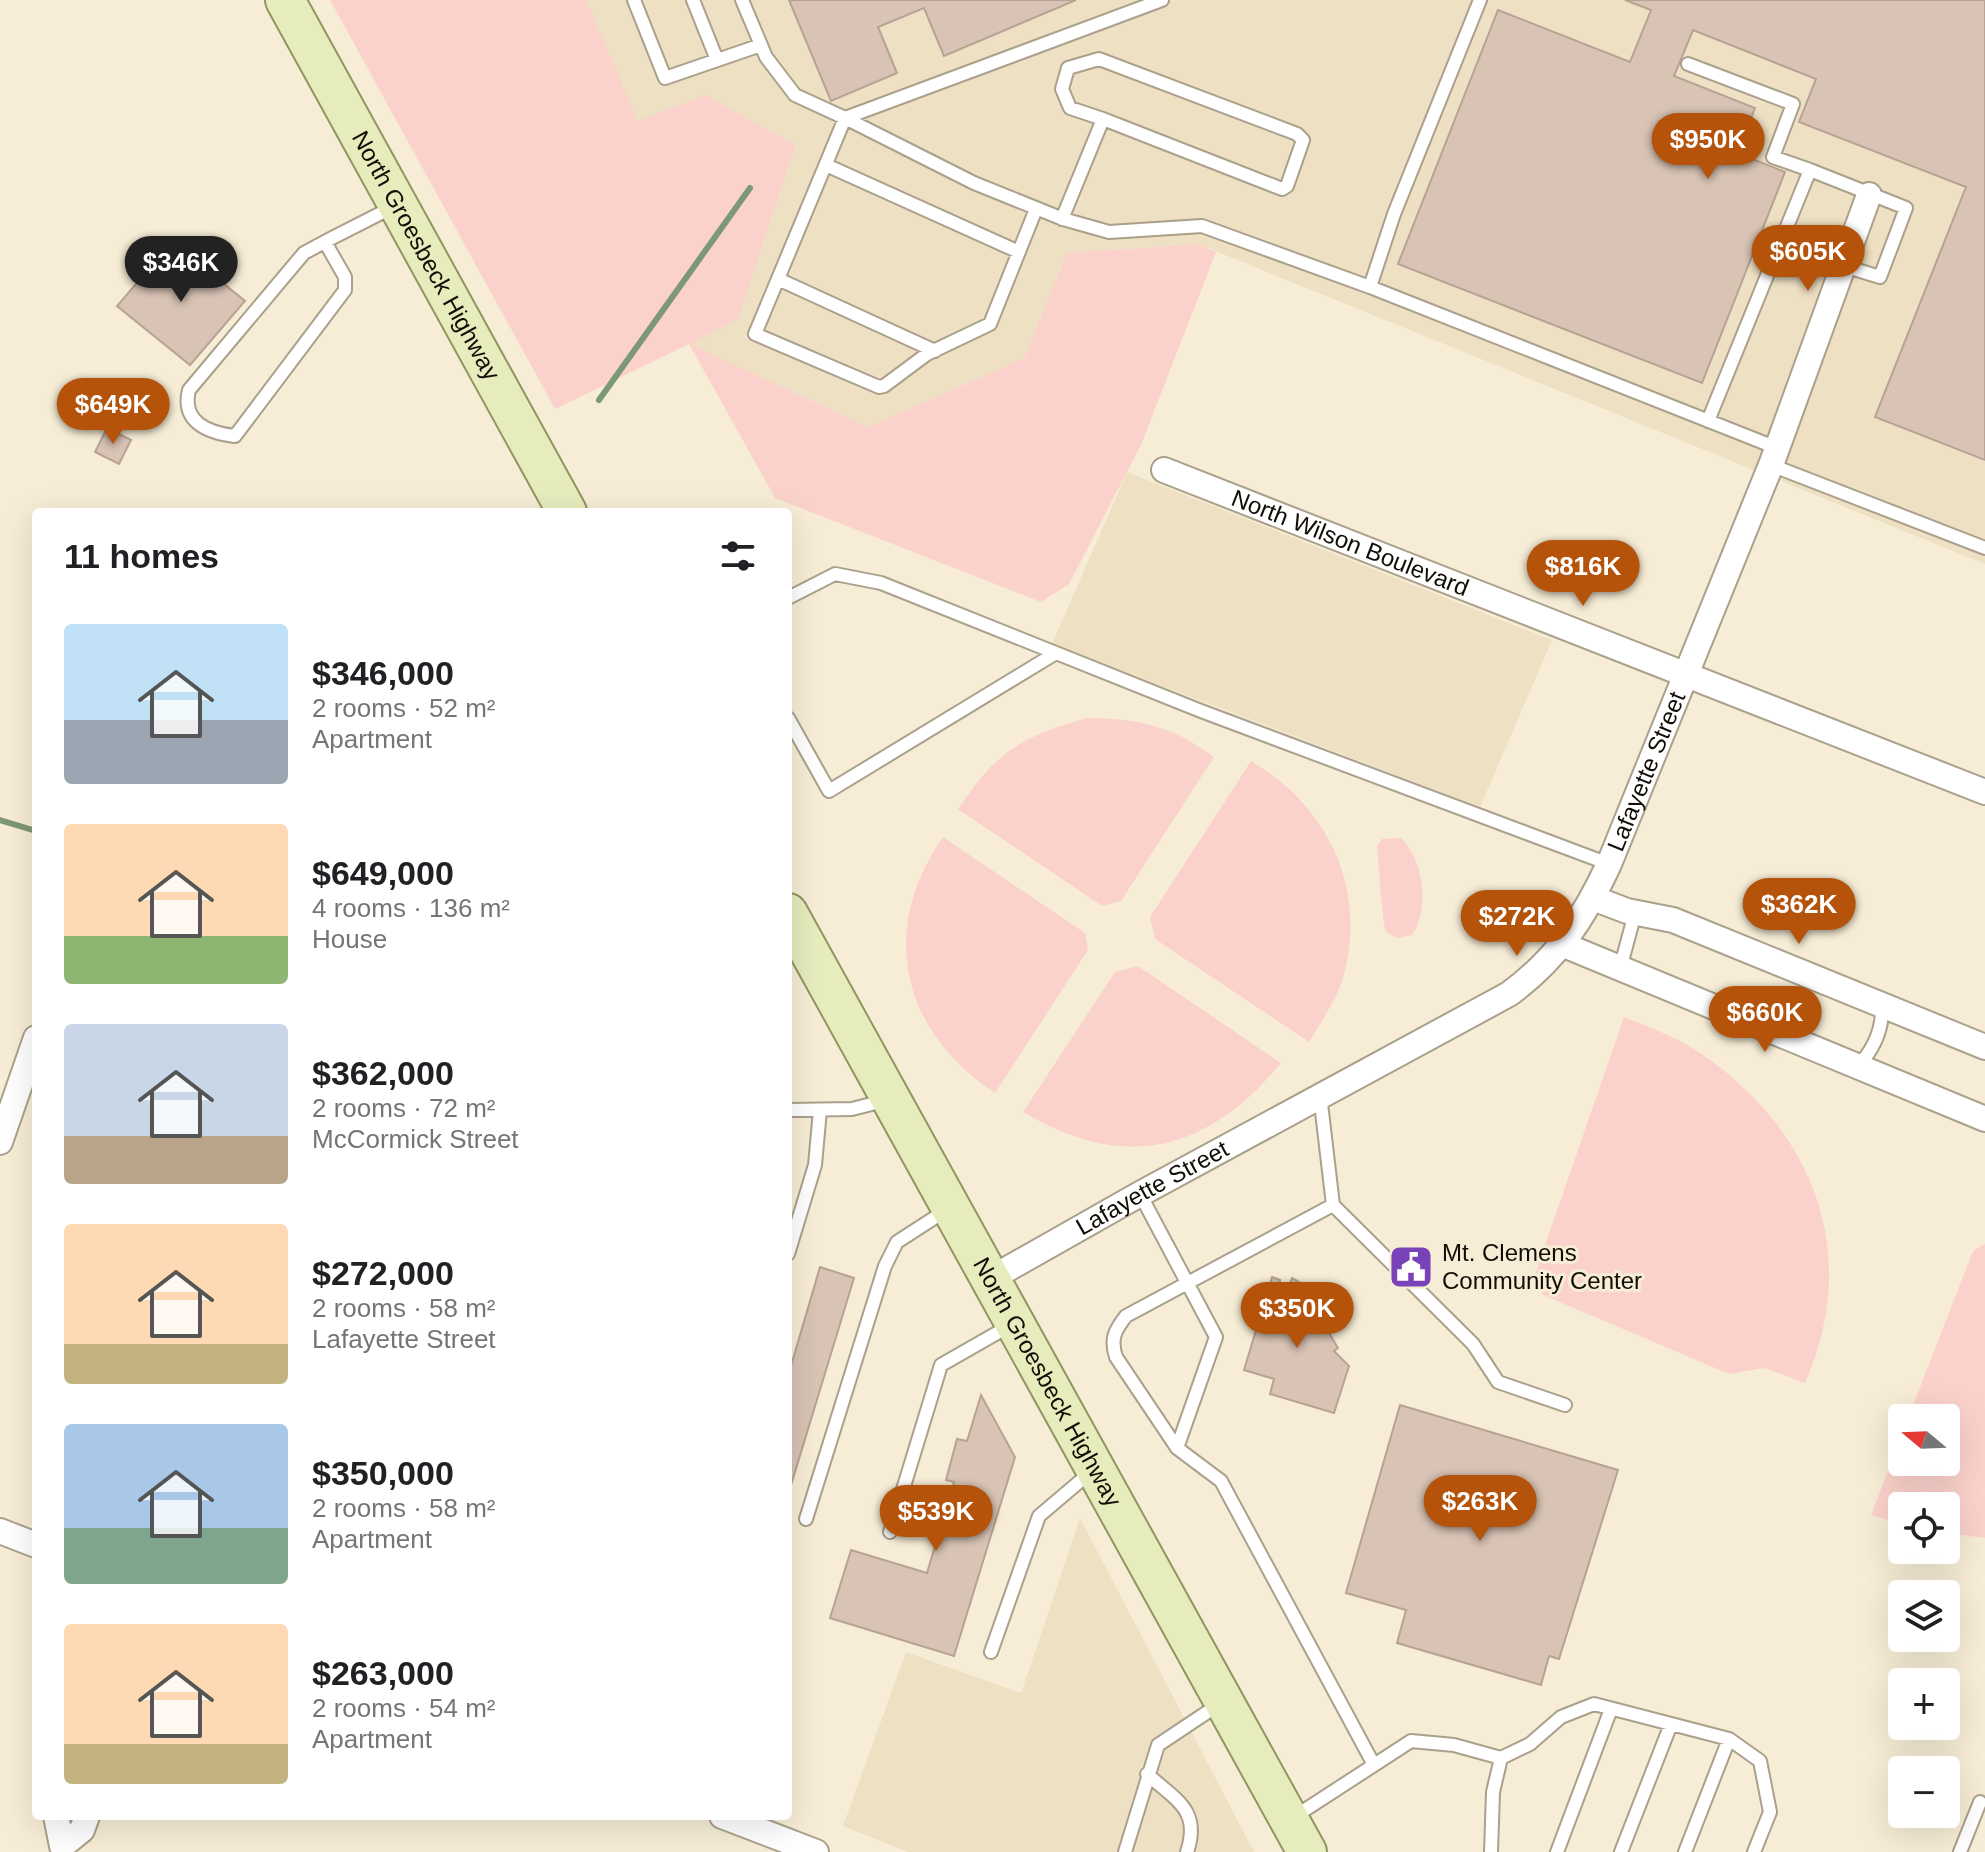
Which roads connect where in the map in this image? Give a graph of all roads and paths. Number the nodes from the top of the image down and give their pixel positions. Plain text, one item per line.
1 (285, 0) edge
2 (634, 0) edge
3 (693, 0) edge
4 (742, 0) edge
5 (1162, 0) edge
6 (1480, 0) edge
7 (761, 45) junction
8 (717, 60) junction
9 (1688, 64) dead end
10 (845, 118) junction
11 (1103, 119) junction
12 (826, 165) junction
13 (1810, 170) junction
14 (1869, 195) junction
15 (398, 205) junction
16 (1036, 209) junction
17 (1062, 219) junction
18 (325, 242) junction
19 (1019, 252) junction
20 (1844, 266) junction
21 (778, 279) junction
22 (1370, 287) junction
23 (935, 351) junction
24 (1708, 421) junction
25 (1774, 456) junction
26 (1164, 470) dead end
27 (565, 508) edge
28 (1985, 548) edge
29 (792, 596) edge
30 (1056, 653) junction
31 (1685, 674) junction
32 (792, 725) edge
33 (1985, 792) edge
34 (1609, 864) junction
35 (1593, 898) junction
36 (1635, 913) junction
37 (792, 920) edge
38 (1564, 945) junction
39 (1620, 969) junction
40 (1882, 1005) junction
41 (1985, 1047) edge
42 (32, 1049) edge
43 (1858, 1066) junction
44 (1320, 1095) junction
45 (890, 1099) junction
46 (792, 1110) edge
47 (820, 1110) junction
48 (1985, 1119) edge
49 (0, 1142) edge
50 (1140, 1194) junction
51 (1333, 1205) junction
52 (950, 1207) junction
53 (792, 1241) edge
54 (990, 1279) junction
55 (1186, 1282) junction
56 (1014, 1323) junction
57 (1565, 1405) dead end
58 (1177, 1448) junction
59 (1095, 1469) junction
60 (806, 1519) dead end
61 (0, 1531) edge
62 (890, 1532) dead end
63 (32, 1543) edge
64 (991, 1652) dead end
65 (1224, 1701) junction
66 (1611, 1709) junction
67 (1671, 1724) junction
68 (1729, 1739) junction
69 (1501, 1758) junction
70 (1374, 1765) junction
71 (1147, 1774) junction
72 (1980, 1802) dead end
73 (57, 1820) edge
74 (86, 1820) edge
75 (732, 1820) edge
76 (1298, 1836) edge
77 (66, 1850) edge
78 (816, 1852) edge
79 (1125, 1852) edge
80 (1187, 1852) edge
81 (1491, 1852) edge
82 (1557, 1852) edge
83 (1621, 1852) edge
84 (1685, 1852) edge
85 (1754, 1852) edge
86 (1960, 1852) edge

1 - 15 main road, North Groesbeck Highway
2 - 8 lane
3 - 8 lane
4 - 7 lane
5 - 10 lane
6 - 22 lane
7 - 8 lane
7 - 10 lane
9 - 13 lane
10 - 12 lane
10 - 16 lane
11 - 11 lane
11 - 17 lane
12 - 19 lane
12 - 21 lane
13 - 14 lane
13 - 24 lane
14 - 20 street, Lafayette Street
14 - 20 lane
15 - 18 lane
15 - 27 main road, North Groesbeck Highway
16 - 17 lane
16 - 19 lane
17 - 22 lane
18 - 18 lane
19 - 23 lane
20 - 25 street, Lafayette Street
21 - 23 lane
21 - 23 lane
22 - 24 lane
24 - 25 lane
25 - 28 lane
25 - 31 street, Lafayette Street
26 - 31 street, North Wilson Boulevard
29 - 30 lane
30 - 32 lane
30 - 34 lane
31 - 33 street, North Wilson Boulevard
31 - 34 street, Lafayette Street
34 - 35 street, Lafayette Street
35 - 36 street
35 - 38 street, Lafayette Street
36 - 39 lane
36 - 40 street
37 - 45 main road, North Groesbeck Highway
38 - 39 street
38 - 44 street, Lafayette Street
39 - 43 street
40 - 41 street
40 - 43 lane
42 - 49 street
43 - 48 street
44 - 50 street, Lafayette Street
44 - 51 lane
45 - 47 lane
45 - 52 main road, North Groesbeck Highway
46 - 47 lane
47 - 53 lane
50 - 54 street, Lafayette Street
50 - 55 lane
51 - 55 lane
51 - 57 lane
52 - 54 main road, North Groesbeck Highway
52 - 60 lane
54 - 56 main road, North Groesbeck Highway
55 - 58 lane
55 - 58 lane
56 - 59 main road, North Groesbeck Highway
56 - 62 lane
58 - 70 lane
59 - 64 lane
59 - 65 main road, North Groesbeck Highway
61 - 63 street
65 - 71 lane
65 - 76 main road, North Groesbeck Highway
66 - 67 lane
66 - 69 lane
66 - 82 lane
67 - 68 lane
67 - 83 lane
68 - 84 lane
68 - 85 lane
69 - 70 lane
69 - 81 lane
70 - 76 lane
71 - 79 lane
71 - 80 lane
72 - 86 lane
73 - 77 street
74 - 77 street
75 - 78 street

